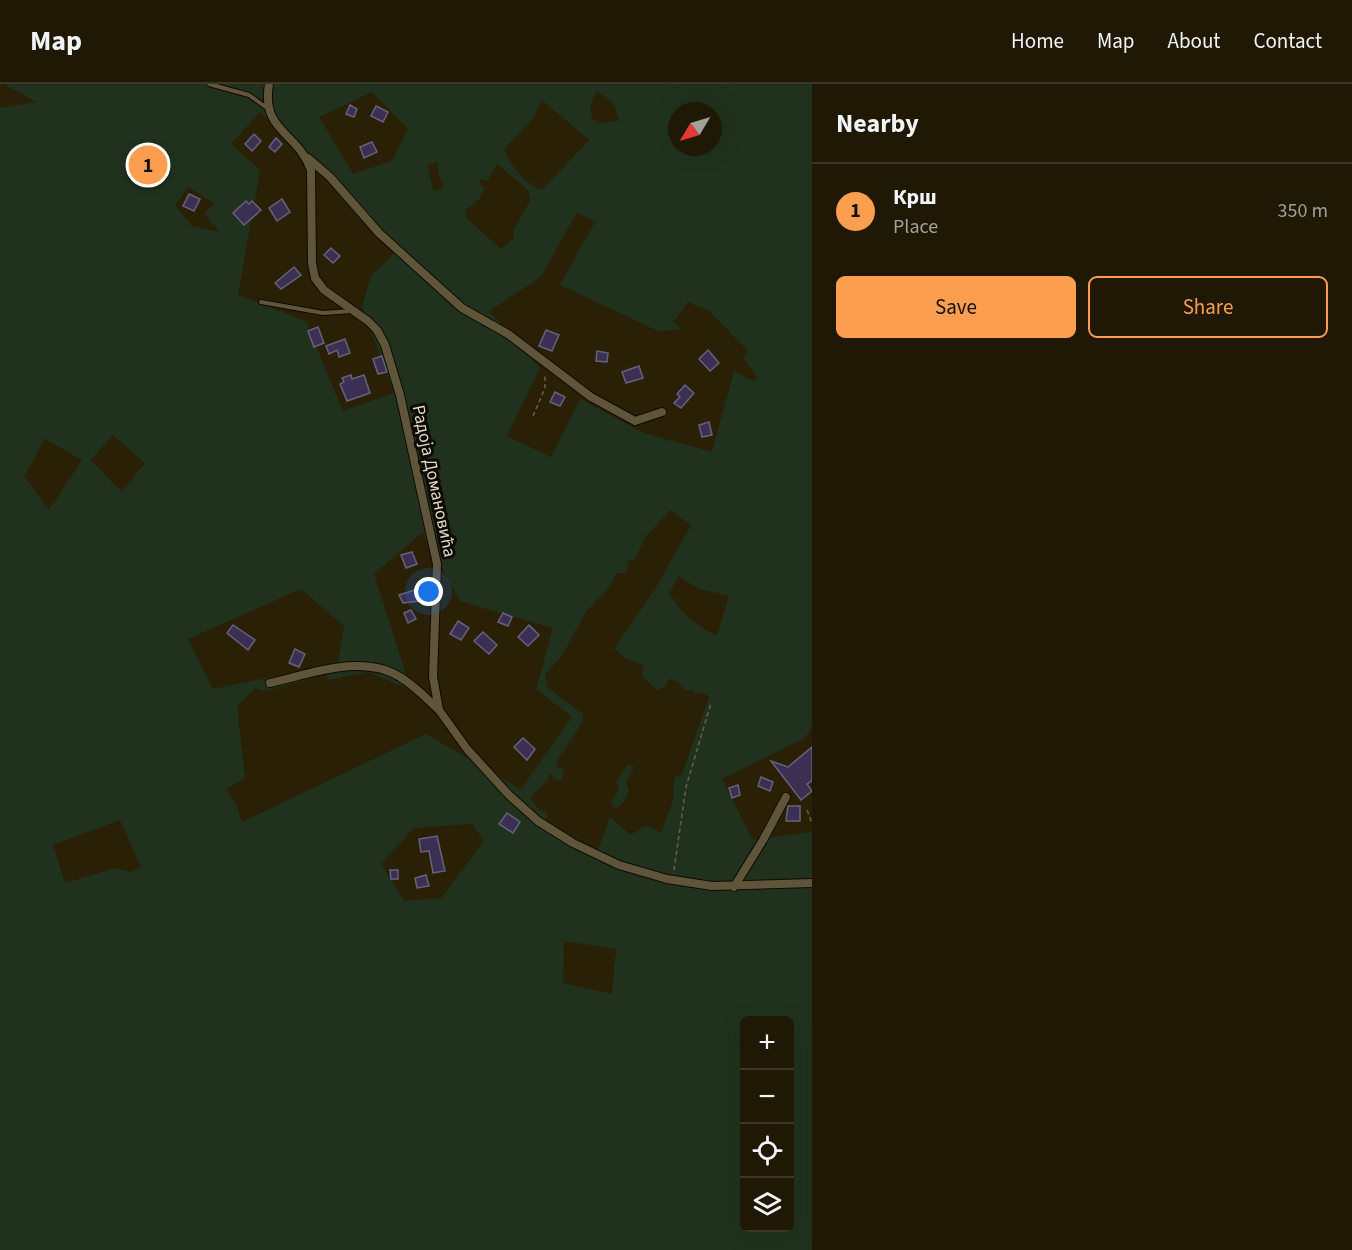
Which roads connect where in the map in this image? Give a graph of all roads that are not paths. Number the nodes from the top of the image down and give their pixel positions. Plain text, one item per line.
1 (209, 84) edge
2 (269, 84) edge
3 (267, 108) junction
4 (307, 157) junction
5 (261, 302) dead end
6 (351, 310) junction
7 (662, 411) dead end
8 (270, 683) dead end
9 (439, 710) junction
10 (786, 796) dead end
11 (812, 883) edge
12 (734, 887) junction

1 - 3 lane
2 - 3 street
3 - 4 street
4 - 6 street, Радоја Домановића
4 - 7 street
5 - 6 lane
6 - 9 street, Радоја Домановића
8 - 9 street, Радоја Домановића
9 - 12 street, Радоја Домановића
10 - 12 street
11 - 12 street, Радоја Домановића

